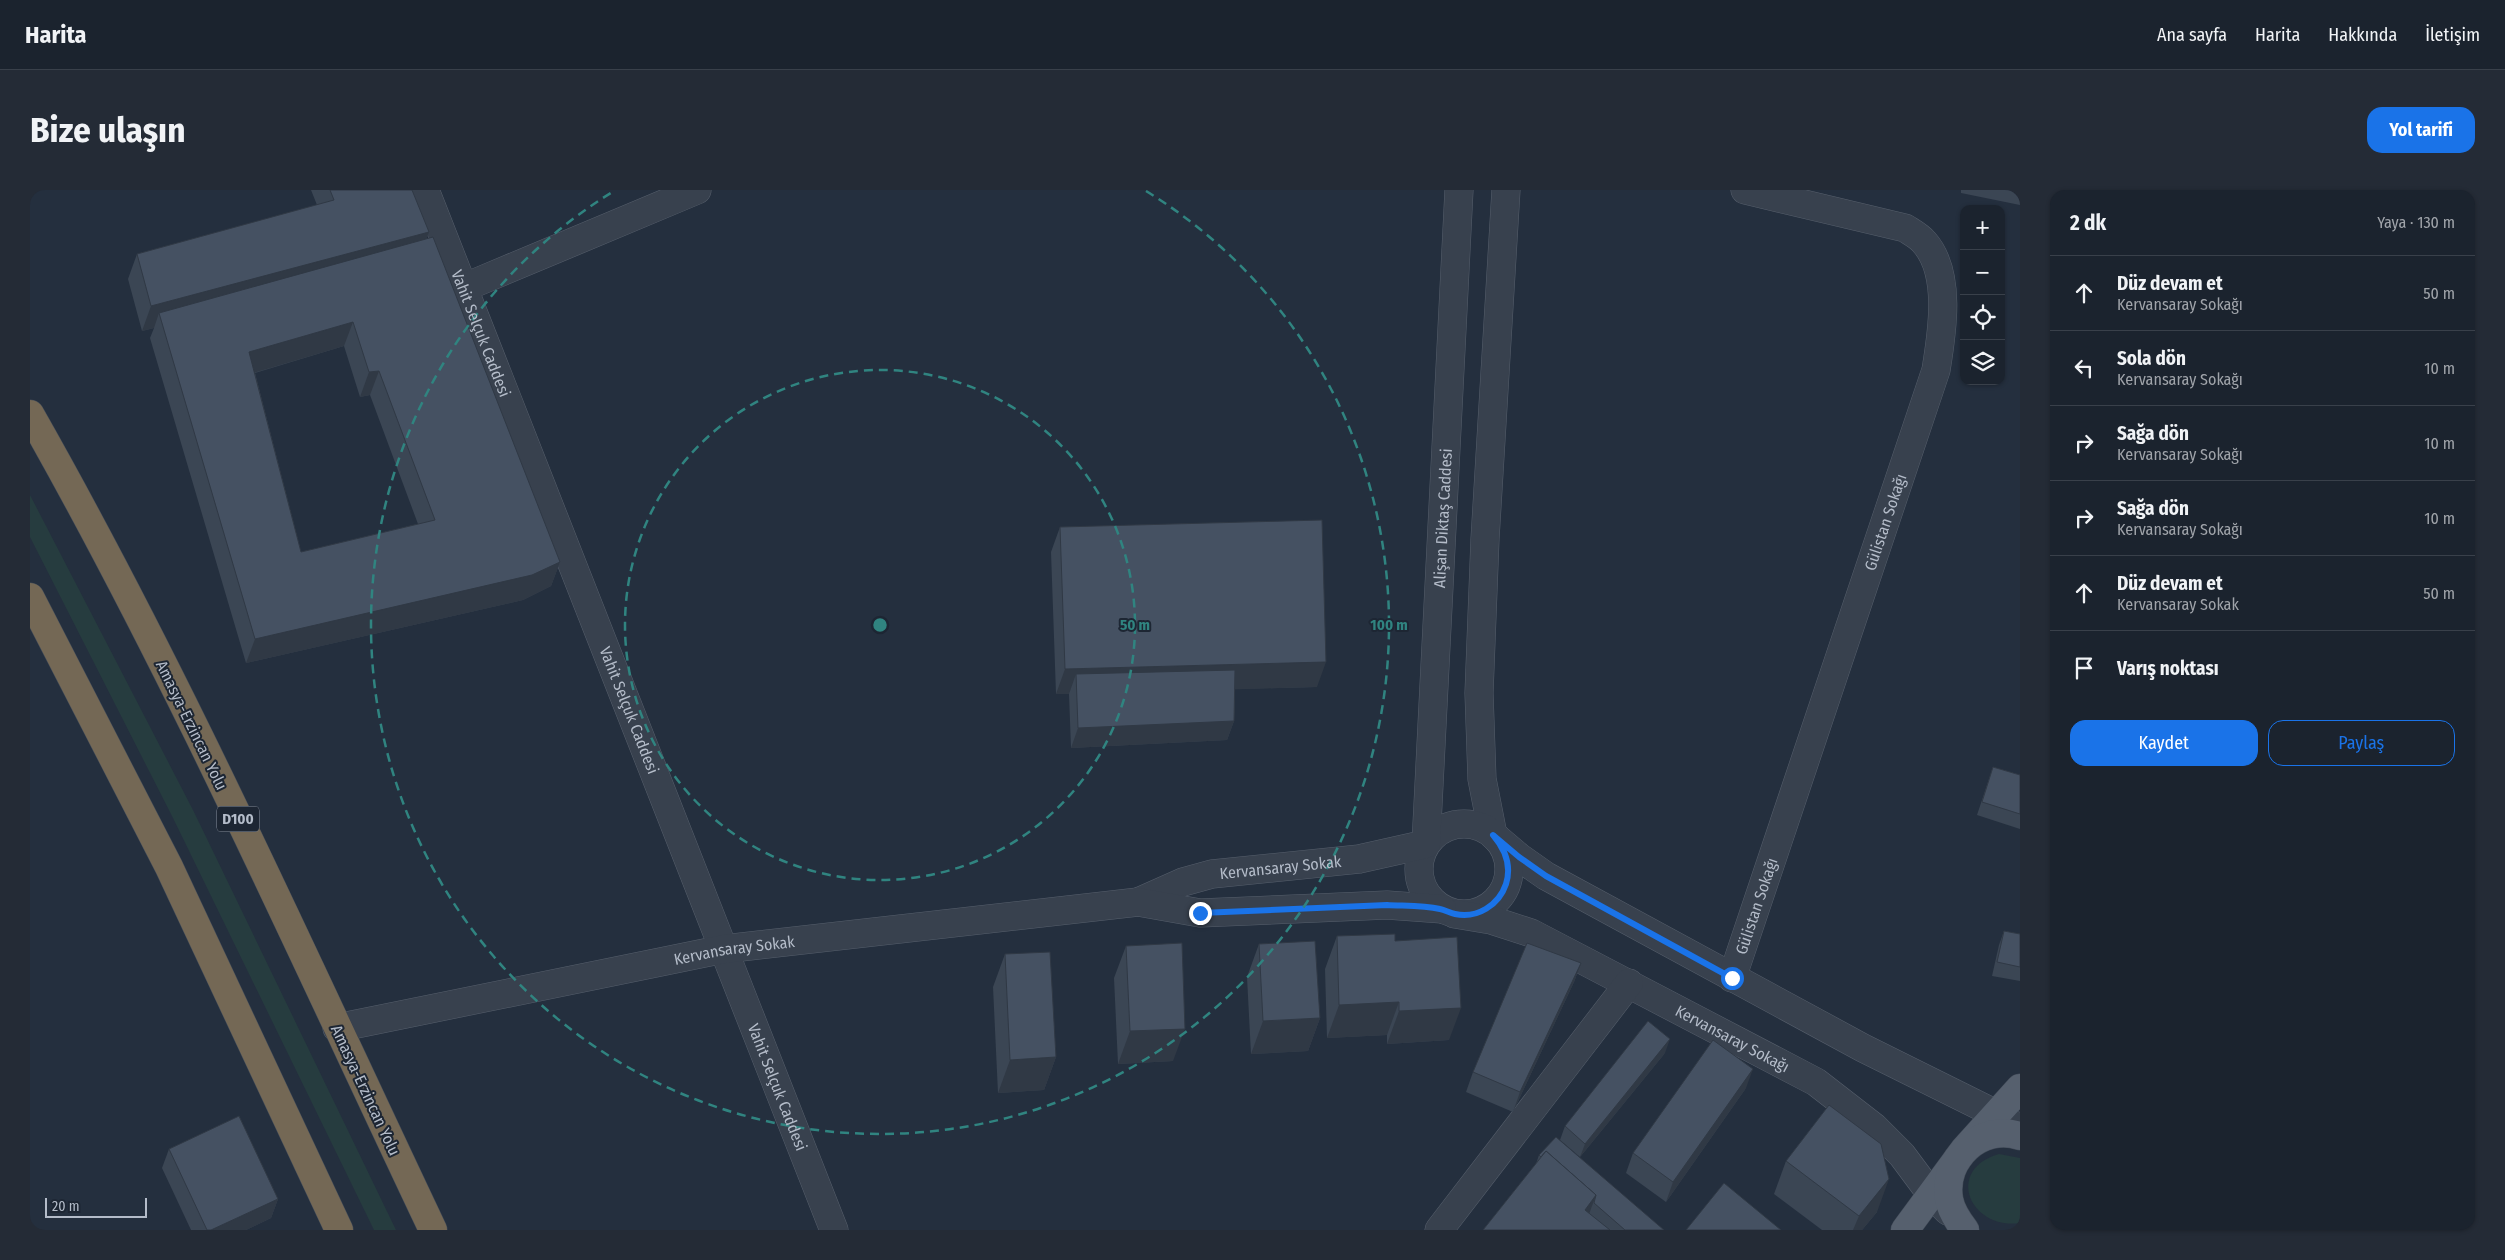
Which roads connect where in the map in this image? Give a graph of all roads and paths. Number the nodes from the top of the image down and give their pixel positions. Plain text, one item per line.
1 (425, 190) edge
2 (697, 190) edge
3 (1459, 190) edge
4 (1506, 190) edge
5 (1744, 190) edge
6 (464, 288) junction
7 (30, 414) edge
8 (30, 596) edge
9 (1493, 835) junction
10 (1426, 844) junction
11 (1138, 902) junction
12 (1448, 911) junction
13 (724, 949) junction
14 (1732, 978) junction
15 (1629, 983) junction
16 (337, 1028) junction
17 (2020, 1088) edge
18 (1996, 1114) junction
19 (2020, 1130) edge
20 (2020, 1136) edge
21 (1964, 1150) junction
22 (1931, 1194) junction
23 (339, 1230) edge
24 (433, 1230) edge
25 (834, 1230) edge
26 (1439, 1230) edge
27 (1905, 1230) edge
28 (1965, 1230) edge

1 - 6 street, Vahit Selçuk Caddesi
2 - 6 street
3 - 10 street, Alişan Diktaş Caddesi
4 - 9 street
5 - 14 street, Gülistan Sokağı
6 - 13 street, Vahit Selçuk Caddesi
7 - 16 highway, Amasya-Erzincan Yolu / D100
8 - 23 highway
9 - 10 street
9 - 12 street
9 - 14 street
10 - 11 street, Kervansaray Sokak
10 - 12 street
11 - 12 street, Kervansaray Sokak
11 - 13 street, Kervansaray Sokak
12 - 15 street, Kervansaray Sokağı
13 - 16 street, Kervansaray Sokak
13 - 25 street, Vahit Selçuk Caddesi
14 - 18 street
15 - 22 street, Kervansaray Sokağı
15 - 26 street
16 - 24 highway, Amasya-Erzincan Yolu / D100
17 - 18 main road
18 - 19 street
18 - 21 main road
20 - 21 main road
21 - 22 main road
21 - 28 main road
22 - 27 main road
22 - 28 street, Kervansaray Sokağı

